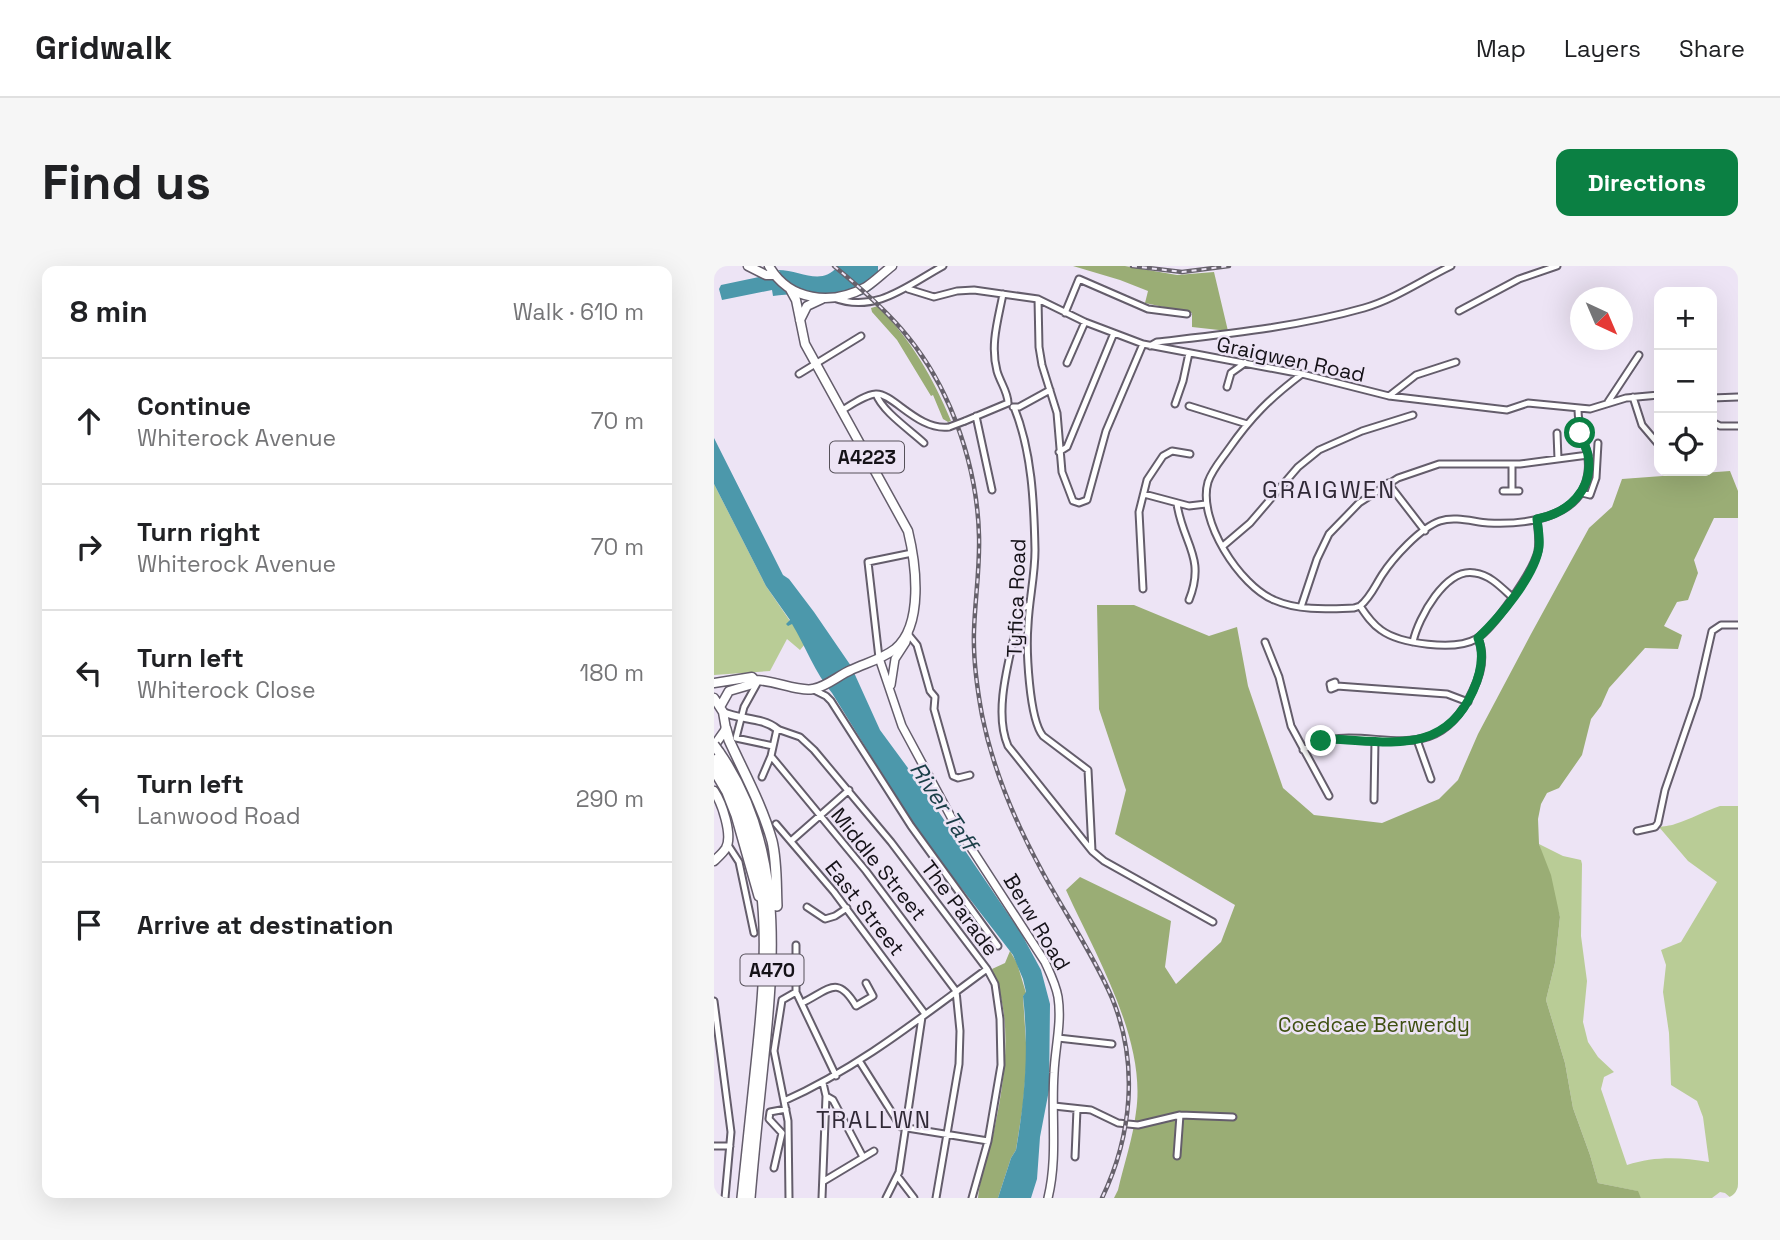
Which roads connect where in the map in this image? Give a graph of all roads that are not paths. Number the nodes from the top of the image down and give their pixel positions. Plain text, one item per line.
1 (748, 266) edge
2 (891, 266) edge
3 (943, 266) edge
4 (1451, 266) edge
5 (1557, 266) edge
6 (771, 270) edge
7 (923, 278) junction
8 (908, 289) junction
9 (791, 291) junction
10 (924, 293) junction
11 (1003, 294) junction
12 (836, 299) junction
13 (1038, 299) junction
14 (820, 300) junction
15 (1459, 311) dead end
16 (1065, 313) junction
17 (1187, 314) dead end
18 (800, 320) junction
19 (1085, 322) junction
20 (1114, 333) junction
21 (860, 336) dead end
22 (1143, 344) junction
23 (1150, 346) junction
24 (1188, 353) junction
25 (1639, 355) dead end
26 (1456, 362) dead end
27 (1067, 363) dead end
28 (1245, 363) junction
29 (816, 364) junction
30 (799, 374) dead end
31 (1302, 374) junction
32 (1227, 387) dead end
33 (1050, 390) junction
34 (876, 394) junction
35 (1654, 395) edge
36 (1389, 396) junction
37 (1633, 397) junction
38 (1738, 397) edge
39 (1717, 398) edge
40 (1175, 404) dead end
41 (1607, 404) junction
42 (1011, 405) junction
43 (1189, 406) dead end
44 (1578, 410) junction
45 (841, 411) junction
46 (1413, 415) dead end
47 (976, 416) junction
48 (1247, 424) junction
49 (1717, 424) edge
50 (1738, 426) edge
51 (1557, 433) dead end
52 (1654, 438) edge
53 (924, 443) dead end
54 (1598, 443) dead end
55 (1059, 452) junction
56 (1190, 454) dead end
57 (1588, 455) junction
58 (1558, 459) junction
59 (1511, 464) junction
60 (1388, 483) junction
61 (992, 490) dead end
62 (1503, 491) dead end
63 (1512, 491) junction
64 (1519, 491) dead end
65 (1582, 492) junction
66 (1144, 494) junction
67 (1177, 504) junction
68 (1206, 507) junction
69 (1537, 519) junction
70 (1425, 531) junction
71 (1223, 546) junction
72 (912, 553) junction
73 (1143, 589) dead end
74 (1513, 597) junction
75 (1189, 600) dead end
76 (1029, 606) junction
77 (1360, 606) junction
78 (1301, 607) junction
79 (1738, 625) edge
80 (908, 634) junction
81 (1478, 638) junction
82 (1265, 642) dead end
83 (1413, 642) junction
84 (879, 658) junction
85 (757, 680) junction
86 (714, 683) edge
87 (1337, 686) dead end
88 (890, 687) junction
89 (814, 689) junction
90 (714, 698) edge
91 (1468, 702) junction
92 (722, 710) junction
93 (738, 719) junction
94 (726, 729) junction
95 (778, 729) junction
96 (1376, 740) junction
97 (1417, 740) junction
98 (773, 746) junction
99 (715, 750) edge
100 (1303, 750) junction
101 (772, 758) junction
102 (714, 770) edge
103 (970, 775) dead end
104 (762, 777) dead end
105 (1431, 779) dead end
106 (849, 790) junction
107 (714, 792) edge
108 (1329, 796) dead end
109 (1374, 800) dead end
110 (820, 816) junction
111 (776, 824) dead end
112 (1637, 831) dead end
113 (791, 841) junction
114 (728, 845) junction
115 (1092, 851) junction
116 (714, 861) edge
117 (765, 907) junction
118 (807, 908) dead end
119 (847, 908) junction
120 (1213, 922) dead end
121 (754, 933) dead end
122 (773, 942) junction
123 (796, 944) dead end
124 (998, 946) dead end
125 (986, 969) junction
126 (866, 984) dead end
127 (956, 991) junction
128 (793, 994) junction
129 (714, 1001) edge
130 (802, 1003) junction
131 (924, 1015) junction
132 (1058, 1038) junction
133 (1112, 1044) dead end
134 (859, 1062) junction
135 (836, 1076) junction
136 (823, 1083) junction
137 (825, 1096) junction
138 (784, 1101) junction
139 (1054, 1107) junction
140 (786, 1109) junction
141 (1077, 1109) junction
142 (1180, 1115) junction
143 (1233, 1116) dead end
144 (907, 1129) junction
145 (948, 1135) junction
146 (989, 1141) junction
147 (714, 1146) edge
148 (730, 1146) junction
149 (874, 1151) dead end
150 (1177, 1156) dead end
151 (863, 1157) junction
152 (1075, 1157) dead end
153 (774, 1168) dead end
154 (898, 1177) junction
155 (824, 1181) junction
156 (725, 1198) edge
157 (742, 1198) edge
158 (750, 1198) edge
159 (789, 1198) edge
160 (822, 1198) edge
161 (886, 1198) edge
162 (914, 1198) edge
163 (936, 1198) edge
164 (972, 1198) edge
165 (1048, 1198) edge

1 - 6 main road
2 - 12 main road
3 - 7 street
4 - 23 street
5 - 15 street
6 - 9 main road
7 - 8 street
7 - 10 street
8 - 10 street, Graigwen Road
8 - 12 street
9 - 14 main road
9 - 18 main road, A4223
10 - 11 street, Graigwen Road
11 - 13 street, Graigwen Road
11 - 42 street, Tyfica Road
12 - 14 main road
13 - 16 street, Graigwen Road
13 - 33 street
14 - 18 main road
16 - 17 street
16 - 19 street, Graigwen Road
18 - 29 main road, A4223
19 - 20 street, Graigwen Road
19 - 27 street
20 - 22 street, Graigwen Road
20 - 55 street
21 - 29 street
22 - 23 street, Graigwen Road
22 - 55 street
23 - 24 street, Graigwen Road
24 - 28 street, Graigwen Road
24 - 40 street
25 - 41 street
26 - 36 street
28 - 31 street, Graigwen Road
28 - 32 street
29 - 30 street
29 - 45 main road, A4223
31 - 36 street, Graigwen Road
31 - 48 street
33 - 42 street
33 - 55 street
34 - 45 street
34 - 47 street, bridge
34 - 53 street
35 - 37 street, Graigwen Road
36 - 44 street, Graigwen Road
37 - 41 street, Graigwen Road
37 - 52 street
38 - 39 street
41 - 44 street, Graigwen Road
42 - 47 street
42 - 76 street, Tyfica Road
43 - 48 street
44 - 57 street
45 - 72 main road, A4223
46 - 71 street
47 - 61 street
48 - 68 street
49 - 50 street
51 - 58 street
54 - 65 street
56 - 66 street
57 - 58 street
57 - 65 street
58 - 59 street
59 - 60 street
59 - 63 street
60 - 70 street
60 - 78 street
62 - 63 street
63 - 64 street
65 - 69 street
66 - 67 street
66 - 73 street
67 - 68 street
67 - 75 street
68 - 71 street
69 - 70 street
69 - 74 street
70 - 77 street
71 - 78 street
72 - 80 main road, A4223
72 - 84 street
74 - 81 street
74 - 83 street
76 - 115 street, Tyfica Road
76 - 115 street
77 - 78 street
77 - 83 street
79 - 112 street
80 - 84 main road
80 - 88 main road
80 - 103 street
81 - 83 street
81 - 91 street
82 - 100 street
84 - 88 main road, Berw Road
84 - 89 main road
85 - 86 main road
85 - 89 main road
85 - 92 main road
85 - 93 street
87 - 91 street
88 - 132 main road, Berw Road
89 - 124 street
90 - 92 main road
91 - 97 street
92 - 93 street
92 - 94 main road
93 - 94 street
93 - 95 street
93 - 98 street
94 - 99 main road
94 - 122 highway
95 - 98 street
95 - 106 street, The Parade
96 - 97 street
96 - 100 street
96 - 109 street
97 - 105 street
98 - 101 street
99 - 117 highway, A470
99 - 122 highway, A470
100 - 108 street
101 - 104 street
101 - 110 street, Middle Street
102 - 117 highway
106 - 110 street
106 - 125 street, The Parade
107 - 114 main road
110 - 113 street
110 - 127 street, Middle Street
111 - 113 street, East Street
113 - 119 street, East Street
114 - 116 main road
114 - 121 street
115 - 120 street
117 - 157 highway, A470
118 - 119 street
119 - 131 street, East Street
122 - 158 highway, A470
123 - 128 street
125 - 127 street
125 - 146 street, The Parade
126 - 130 street
127 - 131 street
127 - 145 street
128 - 130 street
128 - 138 street
129 - 148 street
130 - 135 street
131 - 134 street
131 - 144 street
132 - 133 street
132 - 139 main road, Berw Road
134 - 135 street
134 - 144 street
135 - 136 street
136 - 137 street
136 - 138 street
137 - 151 street
137 - 155 street
138 - 140 street
139 - 141 street
139 - 165 main road, Berw Road
140 - 153 street
140 - 159 street
141 - 142 street
141 - 152 street
142 - 143 street
142 - 150 street
144 - 145 street
144 - 154 street
145 - 146 street
145 - 163 street
146 - 164 street, The Parade
147 - 148 street
148 - 156 street
149 - 151 street
151 - 155 street
154 - 161 street
154 - 162 street
155 - 160 street

